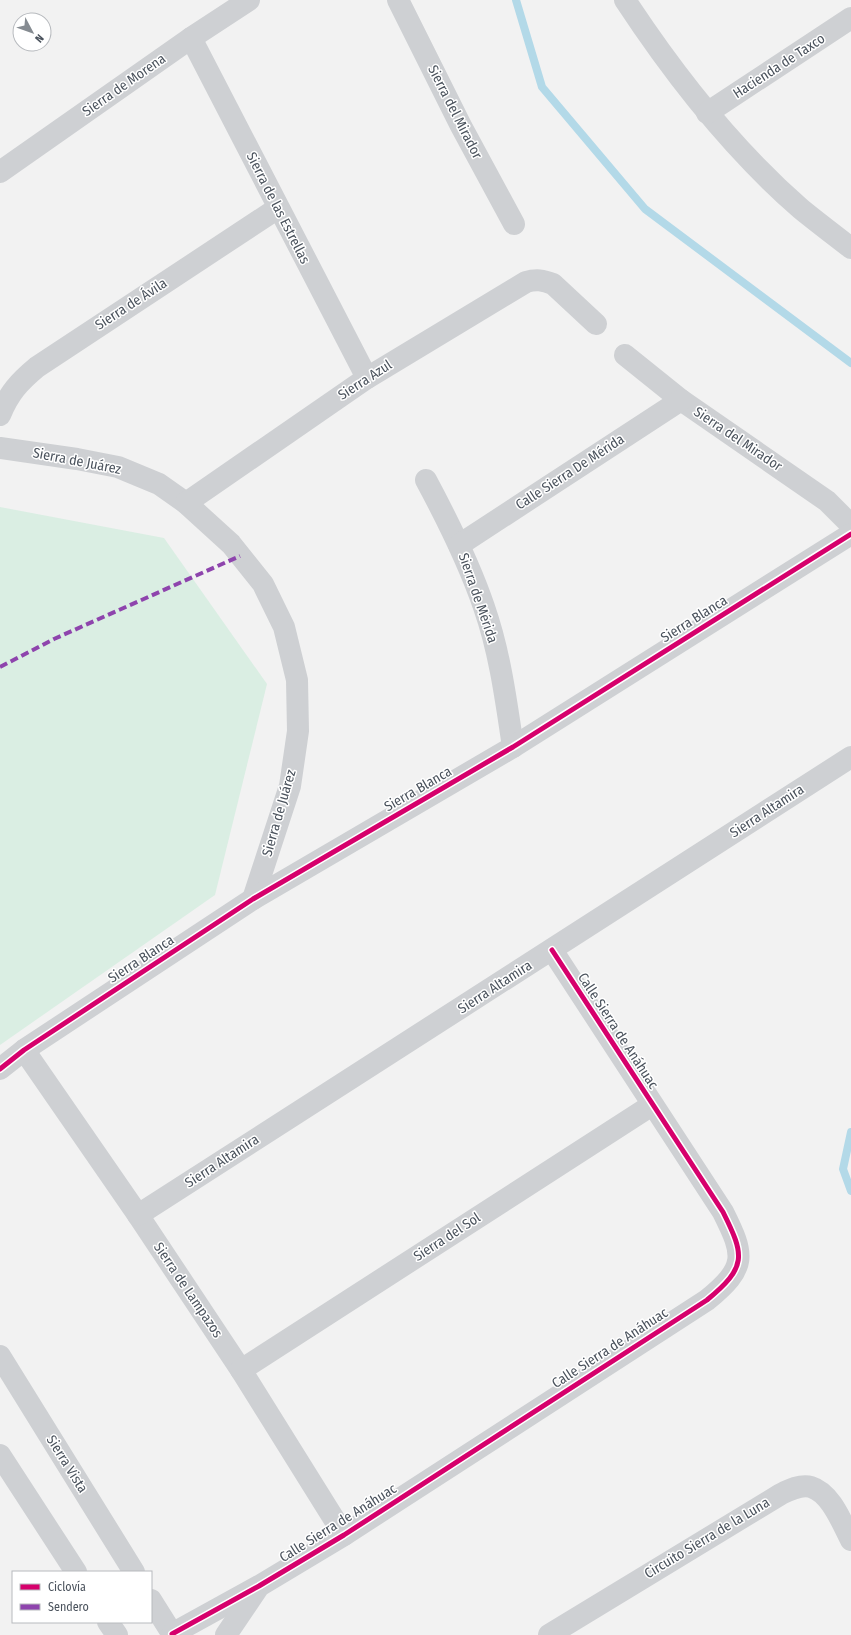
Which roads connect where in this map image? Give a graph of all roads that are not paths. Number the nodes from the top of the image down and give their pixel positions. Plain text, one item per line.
1 (249, 0) edge
2 (398, 0) edge
3 (626, 0) edge
4 (851, 18) edge
5 (191, 38) junction
6 (707, 113) junction
7 (0, 172) edge
8 (278, 208) junction
9 (514, 224) dead end
10 (851, 248) edge
11 (596, 324) dead end
12 (625, 355) dead end
13 (367, 378) junction
14 (681, 400) junction
15 (0, 415) edge
16 (0, 448) edge
17 (426, 480) dead end
18 (186, 503) junction
19 (851, 525) edge
20 (851, 534) edge
21 (459, 545) junction
22 (513, 748) junction
23 (851, 757) edge
24 (253, 899) junction
25 (552, 950) junction
26 (24, 1050) junction
27 (0, 1069) edge
28 (652, 1105) junction
29 (138, 1215) junction
30 (0, 1356) edge
31 (241, 1370) junction
32 (0, 1454) edge
33 (344, 1535) junction
34 (851, 1540) edge
35 (75, 1571) edge
36 (133, 1571) edge
37 (259, 1586) junction
38 (152, 1602) edge
39 (100, 1623) edge
40 (109, 1623) edge
41 (104, 1635) edge
42 (117, 1635) edge
43 (172, 1635) edge
44 (226, 1635) edge
45 (549, 1635) edge

1 - 5 street, Sierra de Morena
2 - 9 street, Sierra del Mirador
3 - 6 street
4 - 6 street, Hacienda de Taxco
5 - 7 street, Sierra de Morena
5 - 8 street, Sierra de las Estrellas
6 - 10 street
8 - 13 street, Sierra de las Estrellas
8 - 15 street, Sierra de Ávila
11 - 13 street, Sierra Azul
12 - 14 street, Sierra del Mirador
13 - 18 street, Sierra Azul
14 - 19 street, Sierra del Mirador
14 - 21 street, Calle Sierra De Mérida
16 - 18 street, Sierra de Juárez
17 - 21 street, Sierra de Mérida
18 - 24 street, Sierra de Juárez
20 - 22 street, Sierra Blanca
21 - 22 street, Sierra de Mérida
22 - 24 street, Sierra Blanca
23 - 25 street, Sierra Altamira
24 - 26 street, Sierra Blanca
25 - 28 street, Calle Sierra de Anáhuac
25 - 29 street, Sierra Altamira
26 - 27 street, Sierra Blanca
26 - 29 street, Sierra de Lampazos
28 - 31 street, Sierra del Sol
28 - 33 street, Calle Sierra de Anáhuac
29 - 31 street, Sierra de Lampazos
30 - 36 street, Sierra Vista
31 - 33 street, Sierra de Lampazos
32 - 35 street
33 - 37 street, Calle Sierra de Anáhuac
34 - 45 street, Circuito Sierra de la Luna
37 - 43 street, Calle Sierra de Anáhuac
37 - 44 street, Calle Sierra de Anáhuac
38 - 43 street
39 - 41 street
40 - 42 street

